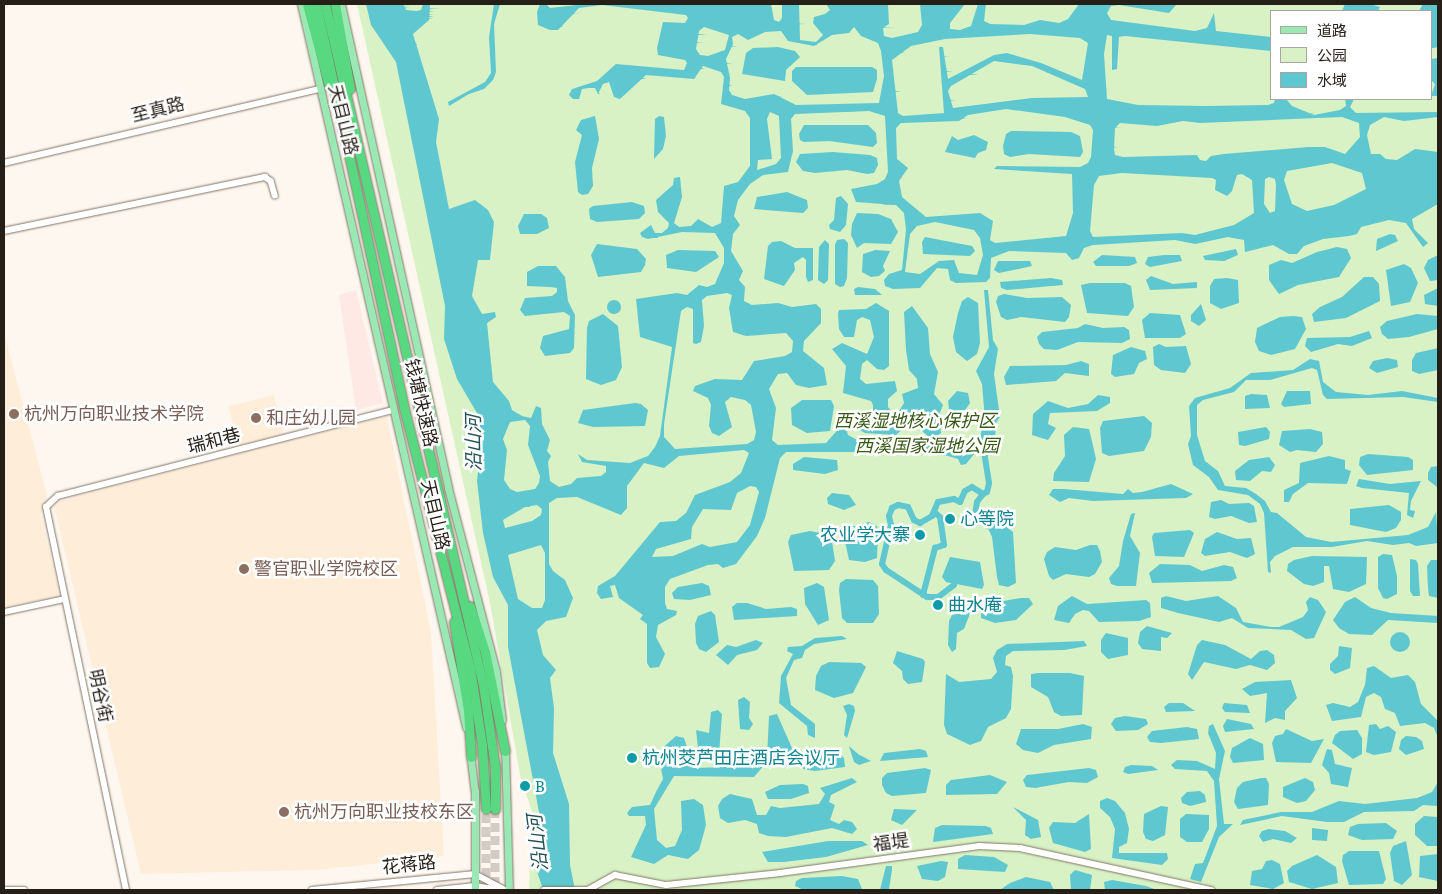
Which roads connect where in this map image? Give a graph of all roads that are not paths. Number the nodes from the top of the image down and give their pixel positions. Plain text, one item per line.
1 (302, 4) edge
2 (307, 4) edge
3 (316, 4) edge
4 (325, 4) edge
5 (334, 4) edge
6 (341, 4) edge
7 (320, 89) junction
8 (361, 156) junction
9 (350, 160) junction
10 (4, 163) edge
11 (275, 195) dead end
12 (4, 231) edge
13 (394, 410) junction
14 (46, 507) joint
15 (440, 551) junction
16 (455, 563) junction
17 (64, 599) junction
18 (4, 612) edge
19 (505, 751) junction
20 (471, 757) junction
21 (475, 874) junction
22 (475, 888) edge
23 (4, 890) edge
24 (24, 890) edge
25 (126, 890) edge
26 (312, 890) edge
27 (437, 890) edge
28 (499, 890) edge
29 (507, 890) edge
30 (544, 890) edge
31 (1211, 890) edge

1 - 7 main road, 天目山路
2 - 9 highway
3 - 9 highway, 钱塘快速路
4 - 8 highway, 钱塘快速路
5 - 8 highway
6 - 19 main road, 天目山路
7 - 10 street, 至真路
7 - 13 main road, 天目山路
8 - 16 highway, 钱塘快速路
9 - 15 highway, 钱塘快速路
11 - 12 street
13 - 14 street, 瑞和巷
13 - 20 main road, 天目山路
14 - 17 street, 明谷街
15 - 16 highway, 钱塘快速路
15 - 20 highway
16 - 19 highway
17 - 18 street
17 - 25 street, 明谷街
19 - 29 main road, 天目山路
20 - 21 main road, 天目山路
21 - 22 main road, 天目山路
21 - 26 street, 花蒋路
21 - 29 street
22 - 27 street, 花蒋路
22 - 28 street, 花蒋路
23 - 24 street
30 - 31 street, 福堤

